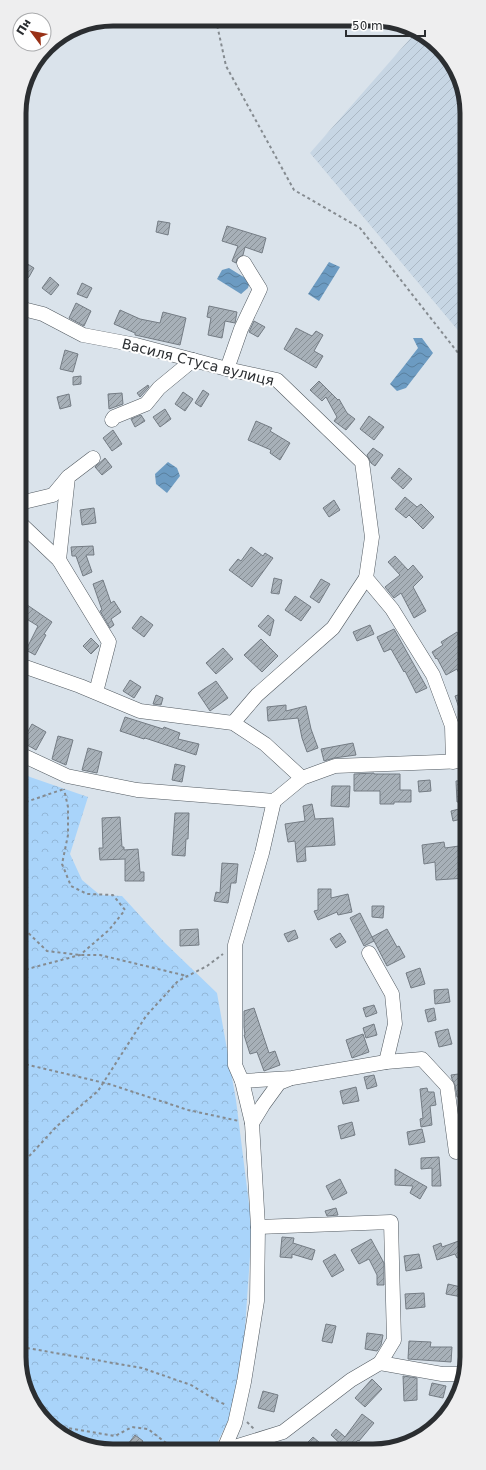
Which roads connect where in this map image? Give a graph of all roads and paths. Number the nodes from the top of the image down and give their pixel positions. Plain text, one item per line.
1 (217, 26) edge
2 (244, 263) dead end
3 (26, 310) edge
4 (460, 355) edge
5 (194, 360) junction
6 (227, 369) junction
7 (112, 420) dead end
8 (93, 458) dead end
9 (68, 477) junction
10 (26, 501) edge
11 (26, 529) edge
12 (59, 560) junction
13 (366, 578) junction
14 (26, 667) edge
15 (96, 692) junction
16 (233, 723) junction
17 (26, 757) edge
18 (459, 762) edge
19 (302, 778) junction
20 (71, 788) dead end
21 (64, 789) junction
22 (274, 801) junction
23 (26, 802) edge
24 (26, 931) edge
25 (235, 945) junction
26 (369, 953) dead end
27 (80, 955) junction
28 (26, 968) edge
29 (188, 976) junction
30 (386, 1062) junction
31 (26, 1064) edge
32 (292, 1078) junction
33 (242, 1081) junction
34 (104, 1082) junction
35 (252, 1123) junction
36 (456, 1152) dead end
37 (26, 1159) edge
38 (258, 1227) junction
39 (26, 1348) edge
40 (380, 1363) junction
41 (458, 1374) edge
42 (237, 1412) junction
43 (60, 1426) edge
44 (263, 1438) junction
45 (168, 1444) edge
46 (226, 1444) edge
47 (244, 1444) edge

1 - 4 path
2 - 6 street
3 - 5 street, Василя Стуса вулиця
5 - 6 street, Василя Стуса вулиця
5 - 7 street
6 - 13 street, Василя Стуса вулиця
8 - 9 street
9 - 10 street
9 - 12 street
11 - 12 street
12 - 15 street
13 - 16 street
13 - 18 street
14 - 15 street
15 - 16 street
16 - 19 street
17 - 22 street
18 - 19 street
19 - 22 street
20 - 21 path
21 - 23 path
21 - 27 path
22 - 25 street
24 - 27 path
25 - 29 path
25 - 33 street
26 - 30 street
27 - 28 path
27 - 29 path
29 - 34 path
30 - 32 street
30 - 36 street
31 - 34 path
32 - 33 street
32 - 35 street
33 - 35 street
34 - 35 path
34 - 37 path
35 - 38 street
38 - 40 street
38 - 42 street
39 - 42 path
40 - 41 street
40 - 44 street
42 - 44 path
42 - 46 street
43 - 45 path
44 - 47 street

